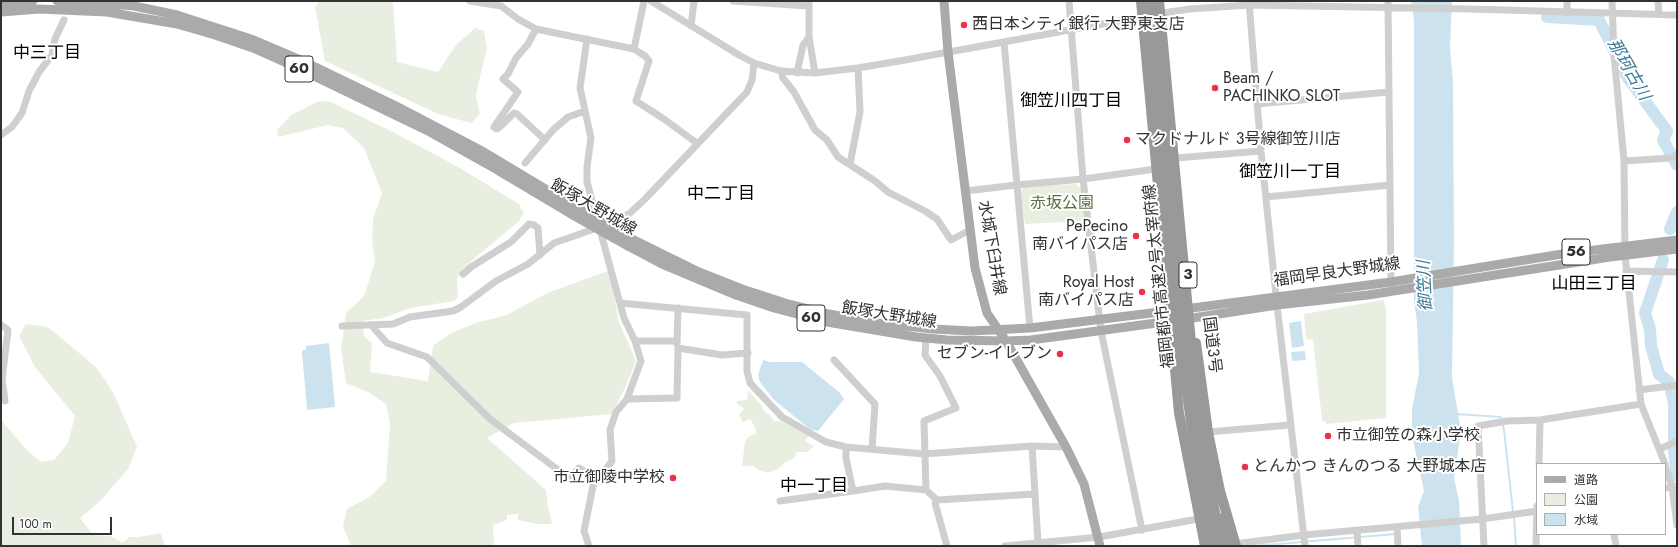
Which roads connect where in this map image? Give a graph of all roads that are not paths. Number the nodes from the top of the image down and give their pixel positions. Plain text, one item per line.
1 (33, 1) edge
2 (57, 1) edge
3 (470, 1) edge
4 (644, 1) edge
5 (651, 1) edge
6 (694, 1) edge
7 (733, 1) edge
8 (944, 1) edge
9 (1069, 1) edge
10 (1141, 1) edge
11 (1149, 1) edge
12 (1159, 1) edge
13 (1163, 1) edge
14 (1474, 1) edge
15 (1567, 1) edge
16 (1612, 1) edge
17 (1658, 1) edge
18 (750, 2) edge
19 (502, 3) edge
20 (809, 3) edge
21 (1249, 3) edge
22 (1, 4) edge
23 (1390, 6) edge
24 (1472, 9) junction
25 (1, 12) edge
26 (1164, 13) junction
27 (1567, 13) junction
28 (1613, 14) junction
29 (1659, 14) junction
30 (1677, 15) edge
31 (1143, 16) junction
32 (64, 20) dead end
33 (691, 26) junction
34 (536, 29) junction
35 (1072, 30) junction
36 (809, 37) junction
37 (587, 39) junction
38 (1004, 42) junction
39 (634, 49) junction
40 (948, 52) junction
41 (754, 63) junction
42 (858, 68) junction
43 (781, 71) junction
44 (797, 73) junction
45 (815, 73) junction
46 (1389, 92) junction
47 (1257, 104) junction
48 (585, 111) junction
49 (1, 135) edge
50 (545, 140) junction
51 (698, 144) junction
52 (1261, 151) junction
53 (1677, 155) edge
54 (1176, 158) junction
55 (1624, 161) junction
56 (525, 163) dead end
57 (850, 164) junction
58 (1156, 169) junction
59 (1082, 179) junction
60 (1016, 185) junction
61 (1390, 186) junction
62 (966, 191) junction
63 (1266, 197) junction
64 (572, 210) junction
65 (600, 227) junction
66 (970, 230) junction
67 (1677, 240) edge
68 (630, 242) junction
69 (1677, 249) edge
70 (1624, 251) junction
71 (540, 255) junction
72 (1626, 271) junction
73 (1677, 272) edge
74 (1476, 273) junction
75 (463, 274) dead end
76 (1391, 282) junction
77 (1276, 301) junction
78 (620, 303) junction
79 (678, 308) junction
80 (1170, 311) junction
81 (1192, 314) junction
82 (1100, 320) junction
83 (1170, 322) junction
84 (1, 324) edge
85 (371, 325) junction
86 (342, 326) dead end
87 (1030, 328) junction
88 (998, 330) junction
89 (1101, 331) junction
90 (926, 338) junction
91 (635, 341) junction
92 (1006, 342) junction
93 (677, 345) junction
94 (748, 353) junction
95 (834, 360) dead end
96 (1677, 385) edge
97 (1640, 390) junction
98 (627, 399) junction
99 (5, 401) dead end
100 (1641, 404) junction
101 (1540, 420) junction
102 (1290, 425) junction
103 (1208, 432) junction
104 (1677, 440) edge
105 (1032, 446) junction
106 (846, 447) junction
107 (1066, 447) junction
108 (872, 449) junction
109 (1660, 449) junction
110 (924, 454) junction
111 (1539, 463) edge
112 (1664, 463) edge
113 (1666, 469) edge
114 (598, 479) junction
115 (1671, 487) edge
116 (926, 490) junction
117 (853, 491) junction
118 (1035, 494) junction
119 (937, 500) junction
120 (780, 501) dead end
121 (1536, 511) edge
122 (1198, 519) junction
123 (1482, 519) junction
124 (1677, 525) edge
125 (1398, 527) junction
126 (1142, 530) junction
127 (1357, 531) junction
128 (1304, 535) junction
129 (1536, 535) edge
130 (1614, 535) edge
131 (1100, 542) edge
132 (1038, 543) junction
133 (1233, 545) edge
134 (589, 546) edge
135 (947, 546) edge
136 (1005, 546) edge
137 (1205, 546) edge
138 (1213, 546) edge
139 (1221, 546) edge
140 (1305, 546) edge
141 (1358, 546) edge
142 (1398, 546) edge
143 (1484, 546) edge
144 (1536, 546) edge
145 (1616, 546) edge

1 - 22 main road
2 - 64 main road, 飯塚大野城線 / 60
3 - 19 street
4 - 39 street
5 - 33 street
6 - 33 street
7 - 18 street
8 - 40 main road, 水城下臼井線
9 - 35 street
10 - 31 highway, 3
11 - 138 highway, 福岡都市高速2号太宰府線, bridge
12 - 139 highway, 福岡都市高速2号太宰府線, bridge
13 - 26 highway, 国道3号 / 3
14 - 24 street
15 - 27 street
16 - 28 street
17 - 29 street
18 - 20 street
19 - 34 street
20 - 36 street
21 - 23 street
21 - 26 street
21 - 47 street
23 - 24 street
23 - 46 street
24 - 27 street
25 - 64 main road, 飯塚大野城線 / 60
26 - 31 street
26 - 54 highway, 国道3号 / 3
27 - 28 street
28 - 29 street
28 - 55 street
29 - 30 street
31 - 35 street
31 - 58 highway, 3
32 - 49 street
33 - 41 street
34 - 37 street
34 - 50 street
35 - 38 street
35 - 59 street
36 - 44 street
36 - 45 street
37 - 39 street
37 - 48 street
38 - 40 street
38 - 60 street
39 - 51 street
40 - 42 street
40 - 62 main road, 水城下臼井線
41 - 43 street
41 - 51 street
42 - 45 street
42 - 57 street
43 - 44 street
43 - 57 street
44 - 45 street
46 - 47 street
46 - 61 street
47 - 52 street
48 - 50 street
48 - 65 street
50 - 56 street
51 - 65 street
52 - 54 street
52 - 63 street
53 - 55 street
54 - 81 highway, 国道3号 / 3
55 - 70 street
57 - 66 street
58 - 59 street
58 - 80 highway, 3
59 - 60 street
59 - 82 street
60 - 62 street
60 - 87 street
61 - 63 street
61 - 76 street
62 - 66 main road, 水城下臼井線
63 - 77 street
64 - 68 main road, 飯塚大野城線 / 60, bridge
65 - 71 street
65 - 78 street
66 - 88 main road, 水城下臼井線
67 - 70 main road, 福岡早良大野城線 / 56
68 - 88 main road, 飯塚大野城線 / 60
68 - 90 main road, 飯塚大野城線 / 60
69 - 70 main road, 福岡早良大野城線 / 56
70 - 72 street
70 - 74 main road, 福岡早良大野城線 / 56
71 - 75 street
71 - 85 street
72 - 73 street
72 - 97 street
74 - 76 main road, 福岡早良大野城線 / 56
74 - 77 main road, 福岡早良大野城線 / 56
76 - 77 main road, 福岡早良大野城線 / 56
77 - 81 main road, 福岡早良大野城線 / 56
77 - 102 street
78 - 79 street
78 - 91 street
79 - 93 street
79 - 94 street
80 - 81 main road, 飯塚大野城線 / 60
80 - 82 main road, 飯塚大野城線 / 60
80 - 83 highway, 3
81 - 83 main road, 飯塚大野城線 / 60
81 - 103 highway, 国道3号 / 3
82 - 87 main road, 飯塚大野城線 / 60
82 - 89 street
83 - 89 main road, 飯塚大野城線 / 60
83 - 122 highway, 3
84 - 99 street
85 - 86 street
85 - 114 street
87 - 88 main road, 飯塚大野城線 / 60
88 - 92 main road, 水城下臼井線
89 - 92 main road, 飯塚大野城線 / 60
89 - 126 street
90 - 92 main road, 飯塚大野城線 / 60
90 - 110 street
91 - 93 street
91 - 98 street
92 - 107 main road, 水城下臼井線
93 - 94 street
93 - 98 street
94 - 106 street
95 - 108 street
96 - 97 street
97 - 100 street
98 - 114 street
100 - 101 street
100 - 109 street
101 - 111 street
101 - 123 street
102 - 103 street
102 - 128 street
103 - 133 highway, 国道3号 / 3
104 - 109 street
105 - 107 street
105 - 110 street
105 - 118 street
106 - 108 street
106 - 117 street
107 - 131 main road, 水城下臼井線
108 - 110 street
109 - 112 street
110 - 116 street
113 - 115 street
114 - 134 street
115 - 124 street
116 - 117 street
116 - 119 street
117 - 120 street
118 - 119 street
118 - 132 street
119 - 135 street
121 - 123 street
122 - 126 street
122 - 137 highway, 3
123 - 125 street
123 - 143 street
125 - 127 street
125 - 142 street
126 - 131 street
127 - 128 street
127 - 141 street
128 - 133 street
128 - 140 street
129 - 144 street
130 - 145 street
131 - 132 street
132 - 136 street

